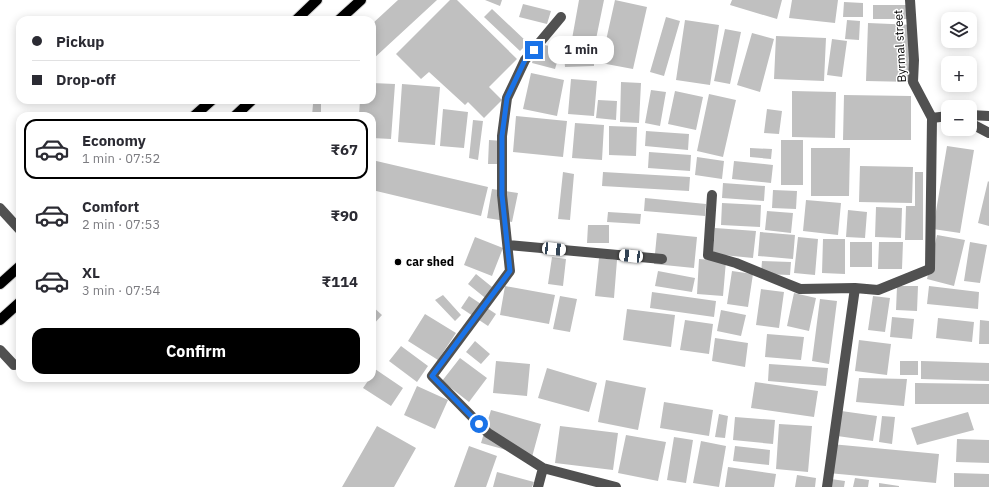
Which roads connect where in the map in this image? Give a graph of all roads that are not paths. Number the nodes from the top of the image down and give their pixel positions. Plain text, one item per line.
1 (317, 0) edge
2 (361, 0) edge
3 (910, 0) edge
4 (300, 16) edge
5 (343, 16) edge
6 (561, 17) dead end
7 (209, 104) edge
8 (248, 104) edge
9 (202, 112) edge
10 (239, 112) edge
11 (977, 116) edge
12 (989, 116) edge
13 (941, 117) edge
14 (932, 118) junction
15 (977, 127) edge
16 (989, 133) edge
17 (712, 195) dead end
18 (0, 208) edge
19 (16, 226) edge
20 (508, 244) junction
21 (662, 259) dead end
22 (16, 270) edge
23 (0, 284) edge
24 (855, 288) junction
25 (16, 306) edge
26 (0, 320) edge
27 (0, 350) edge
28 (14, 365) dead end
29 (543, 468) junction
30 (538, 487) edge
31 (616, 487) edge
32 (827, 487) edge

1 - 4 main road
2 - 5 main road
3 - 14 street, Byrmal street
6 - 20 street
7 - 9 main road
8 - 10 main road
11 - 12 street
13 - 14 street
14 - 24 street
15 - 16 street
17 - 24 street
18 - 19 street
20 - 21 street
20 - 29 street
22 - 23 main road
24 - 32 street
25 - 26 main road
27 - 28 street
29 - 30 street
29 - 31 street

